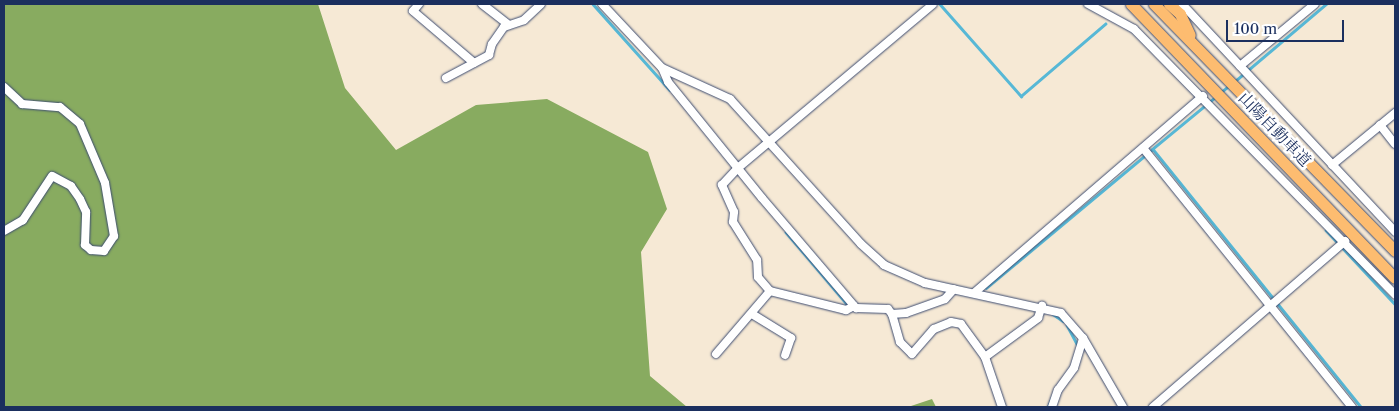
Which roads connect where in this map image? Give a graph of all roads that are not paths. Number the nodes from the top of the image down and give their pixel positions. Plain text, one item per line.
1 (419, 4) edge
2 (482, 4) edge
3 (541, 4) edge
4 (602, 4) edge
5 (933, 4) edge
6 (1088, 4) edge
7 (1131, 4) edge
8 (1154, 4) edge
9 (1169, 4) edge
10 (1182, 4) edge
11 (1315, 4) edge
12 (509, 25) junction
13 (1195, 45) junction
14 (474, 63) junction
15 (662, 68) junction
16 (1244, 70) junction
17 (446, 78) dead end
18 (4, 87) edge
19 (1207, 100) junction
20 (1395, 113) edge
21 (1380, 125) junction
22 (770, 141) junction
23 (1395, 144) edge
24 (1146, 152) junction
25 (1332, 165) junction
26 (737, 168) junction
27 (4, 231) edge
28 (1395, 232) edge
29 (1342, 244) junction
30 (1395, 251) edge
31 (1395, 278) edge
32 (954, 289) junction
33 (770, 291) junction
34 (974, 292) junction
35 (1395, 295) edge
36 (1273, 303) junction
37 (852, 307) junction
38 (1042, 309) junction
39 (891, 312) junction
40 (752, 314) junction
41 (1083, 338) junction
42 (716, 354) dead end
43 (785, 355) dead end
44 (985, 357) junction
45 (1002, 407) edge
46 (1052, 407) edge
47 (1123, 407) edge
48 (1153, 407) edge
49 (1352, 407) edge

1 - 14 street
2 - 12 street
3 - 12 street
4 - 15 street
5 - 22 street
6 - 19 street
7 - 31 highway, 山陽自動車道
8 - 13 highway, 山陽自動車道
9 - 13 highway
10 - 16 street
11 - 16 street
12 - 14 street
13 - 30 highway, 山陽自動車道
14 - 17 street
15 - 22 street
15 - 26 street
16 - 25 street
18 - 27 street
19 - 24 street
19 - 29 street
20 - 21 street
21 - 23 street
21 - 25 street
22 - 26 street
22 - 32 street
24 - 34 street
24 - 36 street
25 - 28 street
26 - 33 street
26 - 37 street
29 - 35 street
29 - 36 street
32 - 34 street
32 - 39 street
33 - 37 street
33 - 40 street
34 - 38 street
36 - 48 street
36 - 49 street
37 - 39 street
38 - 41 street
38 - 44 street
39 - 44 street
40 - 42 street
40 - 43 street
41 - 46 street
41 - 47 street
44 - 45 street

